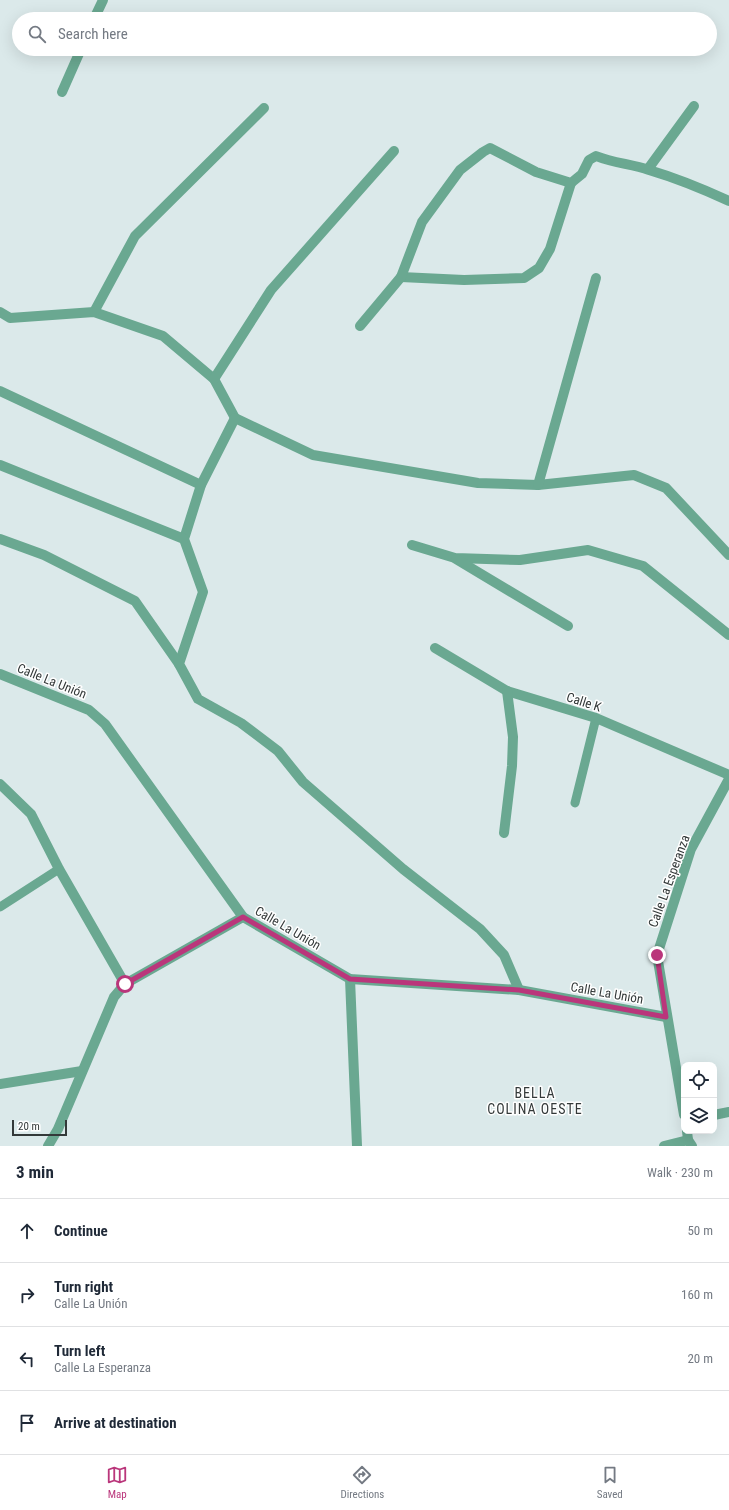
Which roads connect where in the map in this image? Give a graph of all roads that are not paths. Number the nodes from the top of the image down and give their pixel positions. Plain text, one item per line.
1 (103, 0) edge
2 (97, 12) edge
3 (78, 56) edge
4 (62, 92) dead end
5 (694, 106) dead end
6 (264, 108) dead end
7 (394, 151) dead end
8 (648, 169) junction
9 (570, 183) junction
10 (729, 201) edge
11 (401, 277) junction
12 (596, 278) dead end
13 (0, 312) edge
14 (94, 312) junction
15 (360, 326) dead end
16 (214, 379) junction
17 (0, 391) edge
18 (235, 418) junction
19 (0, 465) edge
20 (201, 485) junction
21 (538, 485) junction
22 (0, 539) edge
23 (184, 540) junction
24 (412, 545) dead end
25 (729, 555) edge
26 (454, 558) junction
27 (568, 626) dead end
28 (729, 635) edge
29 (435, 648) dead end
30 (179, 664) junction
31 (0, 674) edge
32 (507, 691) junction
33 (596, 718) junction
34 (729, 775) edge
35 (729, 779) edge
36 (0, 784) edge
37 (574, 803) dead end
38 (504, 833) dead end
39 (59, 869) junction
40 (0, 908) edge
41 (243, 917) junction
42 (350, 979) junction
43 (125, 984) junction
44 (519, 990) junction
45 (666, 1017) junction
46 (82, 1071) junction
47 (0, 1084) edge
48 (681, 1099) edge
49 (729, 1112) edge
50 (717, 1114) edge
51 (689, 1139) edge
52 (48, 1146) edge
53 (357, 1146) edge
54 (664, 1146) edge

1 - 2 street
3 - 4 street
5 - 8 street
6 - 14 street
7 - 16 street
8 - 9 street
8 - 10 street
9 - 11 street
9 - 11 street
11 - 15 street
12 - 21 street
13 - 14 street
14 - 16 street
16 - 18 street
17 - 20 street
18 - 20 street
18 - 21 street
19 - 23 street
20 - 23 street
21 - 25 street
22 - 30 street
23 - 30 street
24 - 26 street
26 - 27 street
26 - 28 street
29 - 32 street, Calle K
30 - 44 street
31 - 41 street, Calle La Unión
32 - 33 street, Calle K
32 - 38 street
33 - 34 street, Calle K
33 - 37 lane
35 - 45 street, Calle La Esperanza
36 - 39 street
39 - 40 lane
39 - 43 street
41 - 42 street, Calle La Unión
41 - 43 street
42 - 44 street, Calle La Unión
42 - 53 street
43 - 46 street
44 - 45 street, Calle La Unión
45 - 48 street, Calle La Esperanza
46 - 47 street
46 - 52 street
49 - 50 street
51 - 54 street

